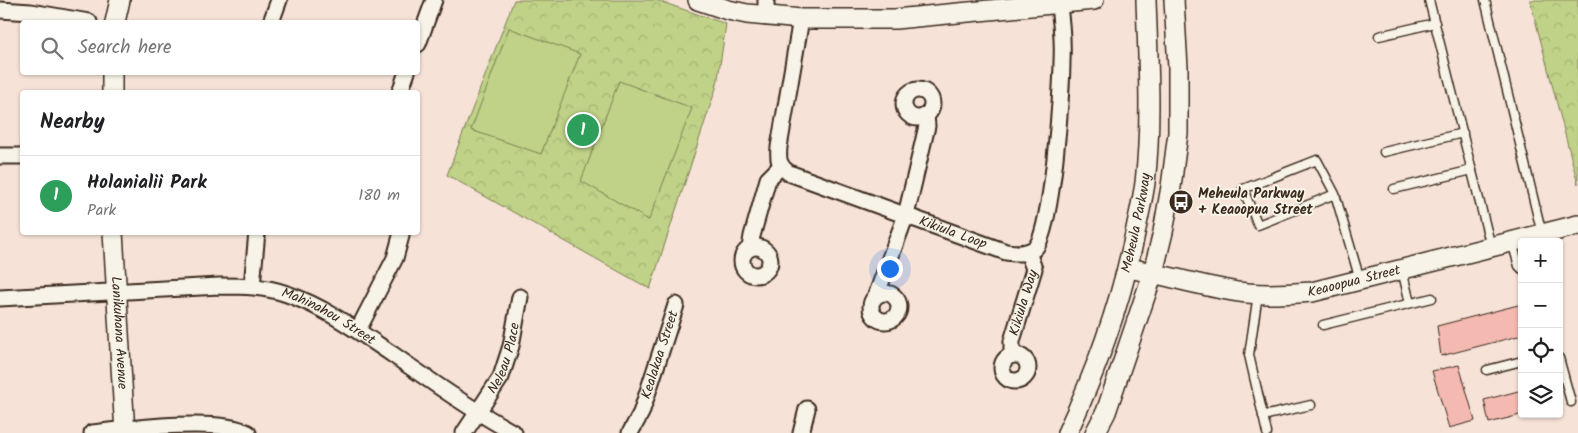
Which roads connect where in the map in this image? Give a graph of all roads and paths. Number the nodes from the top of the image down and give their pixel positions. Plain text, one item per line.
1 (120, 0) edge
2 (279, 0) edge
3 (434, 0) edge
4 (698, 0) edge
5 (1094, 0) edge
6 (1146, 0) edge
7 (1174, 0) edge
8 (1429, 0) edge
9 (1485, 0) edge
10 (1058, 2) edge
11 (766, 8) edge
12 (0, 10) edge
13 (801, 19) junction
14 (77, 20) edge
15 (115, 20) edge
16 (272, 20) edge
17 (1435, 23) junction
18 (1379, 36) dead end
19 (420, 38) edge
20 (112, 75) edge
21 (406, 75) edge
22 (112, 90) edge
23 (401, 90) edge
24 (926, 115) dead end
25 (1463, 133) junction
26 (1384, 152) dead end
27 (0, 156) edge
28 (20, 156) edge
29 (780, 167) junction
30 (1472, 170) junction
31 (1394, 189) dead end
32 (1335, 194) junction
33 (906, 215) junction
34 (1578, 225) edge
35 (1542, 234) junction
36 (113, 235) edge
37 (257, 235) edge
38 (401, 236) dead end
39 (1512, 242) junction
40 (1491, 247) junction
41 (750, 248) dead end
42 (1028, 252) junction
43 (1518, 263) edge
44 (1128, 268) junction
45 (1402, 270) junction
46 (1153, 273) junction
47 (1360, 280) junction
48 (252, 286) junction
49 (116, 292) junction
50 (1258, 294) junction
51 (876, 296) dead end
52 (520, 297) dead end
53 (0, 298) edge
54 (1432, 298) dead end
55 (1410, 303) junction
56 (676, 305) dead end
57 (1323, 324) dead end
58 (358, 330) junction
59 (1012, 355) dead end
60 (1518, 362) edge
61 (1487, 370) dead end
62 (1563, 373) edge
63 (1571, 402) dead end
64 (1311, 405) dead end
65 (807, 409) dead end
66 (477, 413) junction
67 (1263, 416) junction
68 (124, 431) edge
69 (92, 433) edge
70 (248, 433) edge
71 (464, 433) edge
72 (514, 433) edge
73 (630, 433) edge
74 (801, 433) edge
75 (1067, 433) edge
76 (1095, 433) edge
77 (1267, 433) edge

1 - 15 street
2 - 16 street
3 - 19 street
4 - 11 street
5 - 10 street
6 - 44 street, Meheula Parkway
7 - 46 street, Meheula Parkway
8 - 17 lane
9 - 35 lane
10 - 13 street
10 - 42 street
11 - 13 street
12 - 14 street
13 - 29 street
17 - 18 lane
17 - 25 lane
20 - 22 street
21 - 23 street
24 - 33 street
25 - 26 lane
25 - 30 lane
27 - 28 street
29 - 33 street, Kikiula Loop
29 - 41 street
30 - 31 lane
30 - 40 lane
32 - 32 lane
32 - 47 lane
33 - 42 street, Kikiula Loop
33 - 51 street
34 - 35 street, Keaoopua Street
35 - 39 street, Keaoopua Street
36 - 49 street, Lanikuhana Avenue
37 - 48 street
38 - 58 street
39 - 40 street, Keaoopua Street
39 - 43 lane
40 - 45 street, Keaoopua Street
42 - 59 street, Kikiula Way
44 - 46 street, Keaoopua Street
44 - 75 street, Meheula Parkway
45 - 47 street, Keaoopua Street
45 - 55 lane
46 - 50 street, Keaoopua Street
46 - 76 street, Meheula Parkway
47 - 50 street, Keaoopua Street
48 - 49 street, Mahinahou Street
48 - 58 street, Mahinahou Street
49 - 53 street, Mahinahou Street
49 - 68 street, Lanikuhana Avenue
50 - 67 lane
52 - 66 street, Neleau Place
54 - 55 lane
55 - 57 lane
56 - 73 street, Kealakaa Street
58 - 66 street, Mahinahou Street
60 - 61 lane
62 - 63 lane
64 - 67 lane
65 - 74 street
66 - 71 street, Neleau Place
66 - 72 street, Mahinahou Street
67 - 77 lane
68 - 69 street
68 - 70 street

